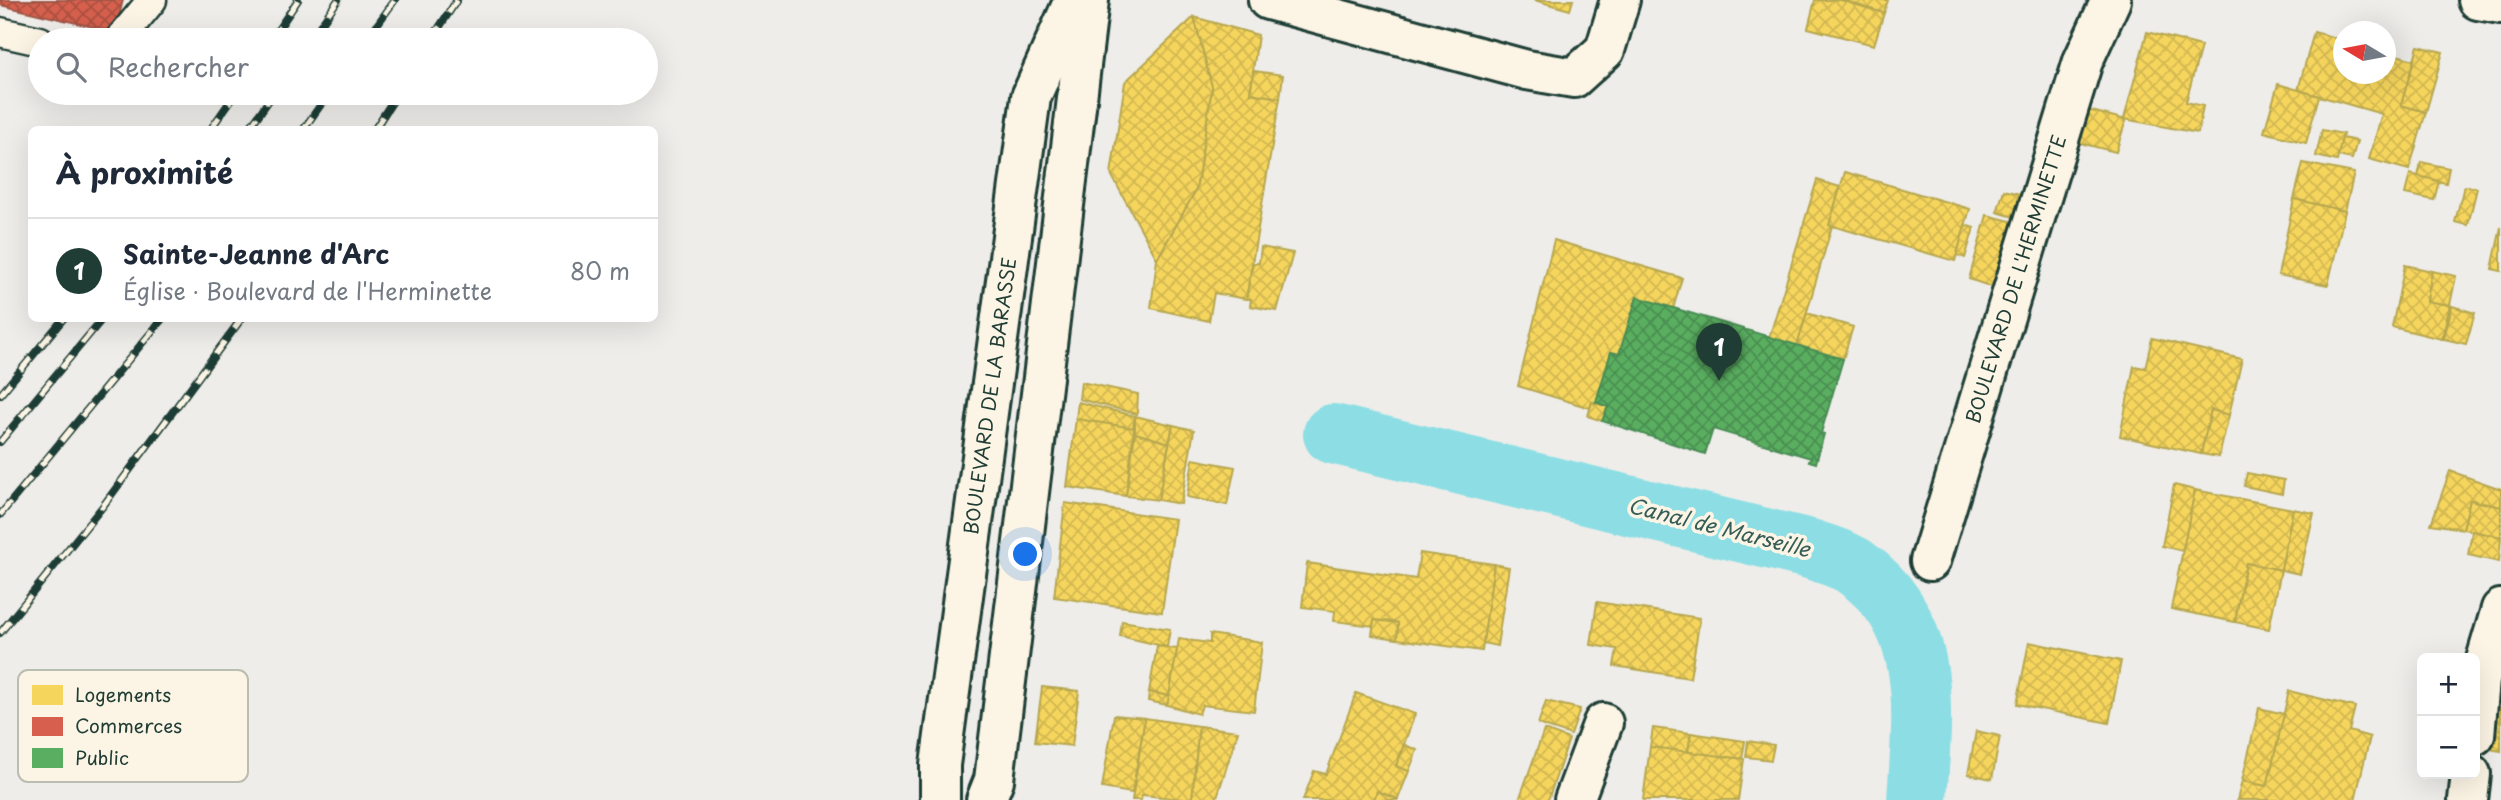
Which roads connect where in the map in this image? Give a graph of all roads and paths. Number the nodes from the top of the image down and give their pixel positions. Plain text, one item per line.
1 (152, 0) edge
2 (1074, 0) edge
3 (1088, 0) edge
4 (1268, 0) edge
5 (1620, 0) edge
6 (2111, 0) edge
7 (2478, 0) edge
8 (2501, 4) edge
9 (130, 28) edge
10 (0, 32) edge
11 (28, 38) edge
12 (1930, 561) dead end
13 (2501, 609) edge
14 (2477, 716) edge
15 (1603, 723) dead end
16 (2470, 779) edge
17 (940, 800) edge
18 (986, 800) edge
19 (1574, 800) edge
20 (2468, 800) edge

1 - 9 lane
2 - 17 main road, BOULEVARD DE LA BARASSE
3 - 18 main road
4 - 5 main road
6 - 12 main road, BOULEVARD DE L'HERMINETTE
7 - 8 main road
10 - 11 lane
13 - 14 main road
15 - 19 main road
16 - 20 main road

